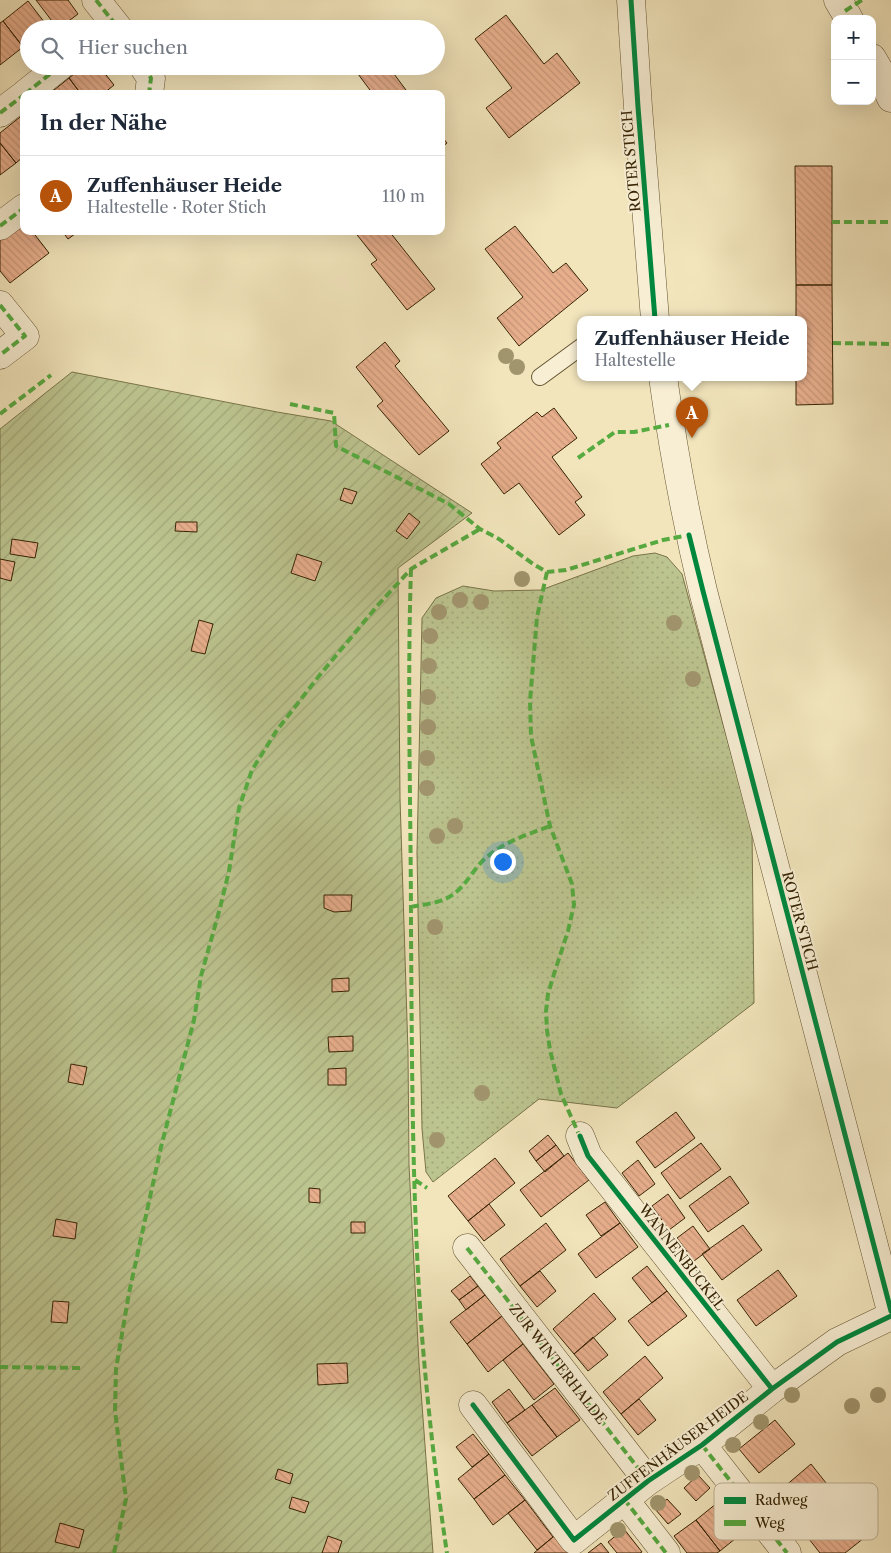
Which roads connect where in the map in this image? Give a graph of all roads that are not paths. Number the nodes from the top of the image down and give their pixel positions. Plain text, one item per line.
1 (96, 0) edge
2 (631, 0) edge
3 (838, 0) edge
4 (847, 15) edge
5 (109, 20) edge
6 (873, 60) edge
7 (48, 75) edge
8 (149, 75) edge
9 (29, 90) edge
10 (150, 90) edge
11 (20, 97) edge
12 (891, 98) edge
13 (0, 113) edge
14 (20, 211) edge
15 (0, 226) edge
16 (0, 305) edge
17 (655, 316) edge
18 (577, 350) edge
19 (0, 356) edge
20 (540, 377) dead end
21 (664, 381) edge
22 (580, 1136) dead end
23 (467, 1248) dead end
24 (891, 1311) edge
25 (891, 1316) edge
26 (772, 1389) junction
27 (473, 1405) dead end
28 (702, 1445) junction
29 (648, 1481) junction
30 (732, 1483) edge
31 (624, 1500) junction
32 (777, 1540) edge
33 (666, 1553) edge
34 (787, 1553) edge

1 - 5 street
2 - 17 street, ROTER STICH
3 - 4 street
6 - 12 street
7 - 9 street
8 - 10 street
11 - 13 street
14 - 15 street
16 - 19 street
18 - 20 lane
21 - 24 street, ROTER STICH
22 - 26 street, WANNENBUCKEL
23 - 29 street, ZUR WINTERHALDE
25 - 26 street, ZUFFENHÄUSER HEIDE
26 - 28 street, ZUFFENHÄUSER HEIDE
27 - 31 street, ZUFFENHÄUSER HEIDE
28 - 29 street, ZUFFENHÄUSER HEIDE
28 - 30 street
29 - 31 street, ZUFFENHÄUSER HEIDE
31 - 33 street, ZUFFENHÄUSER HEIDE
32 - 34 street

